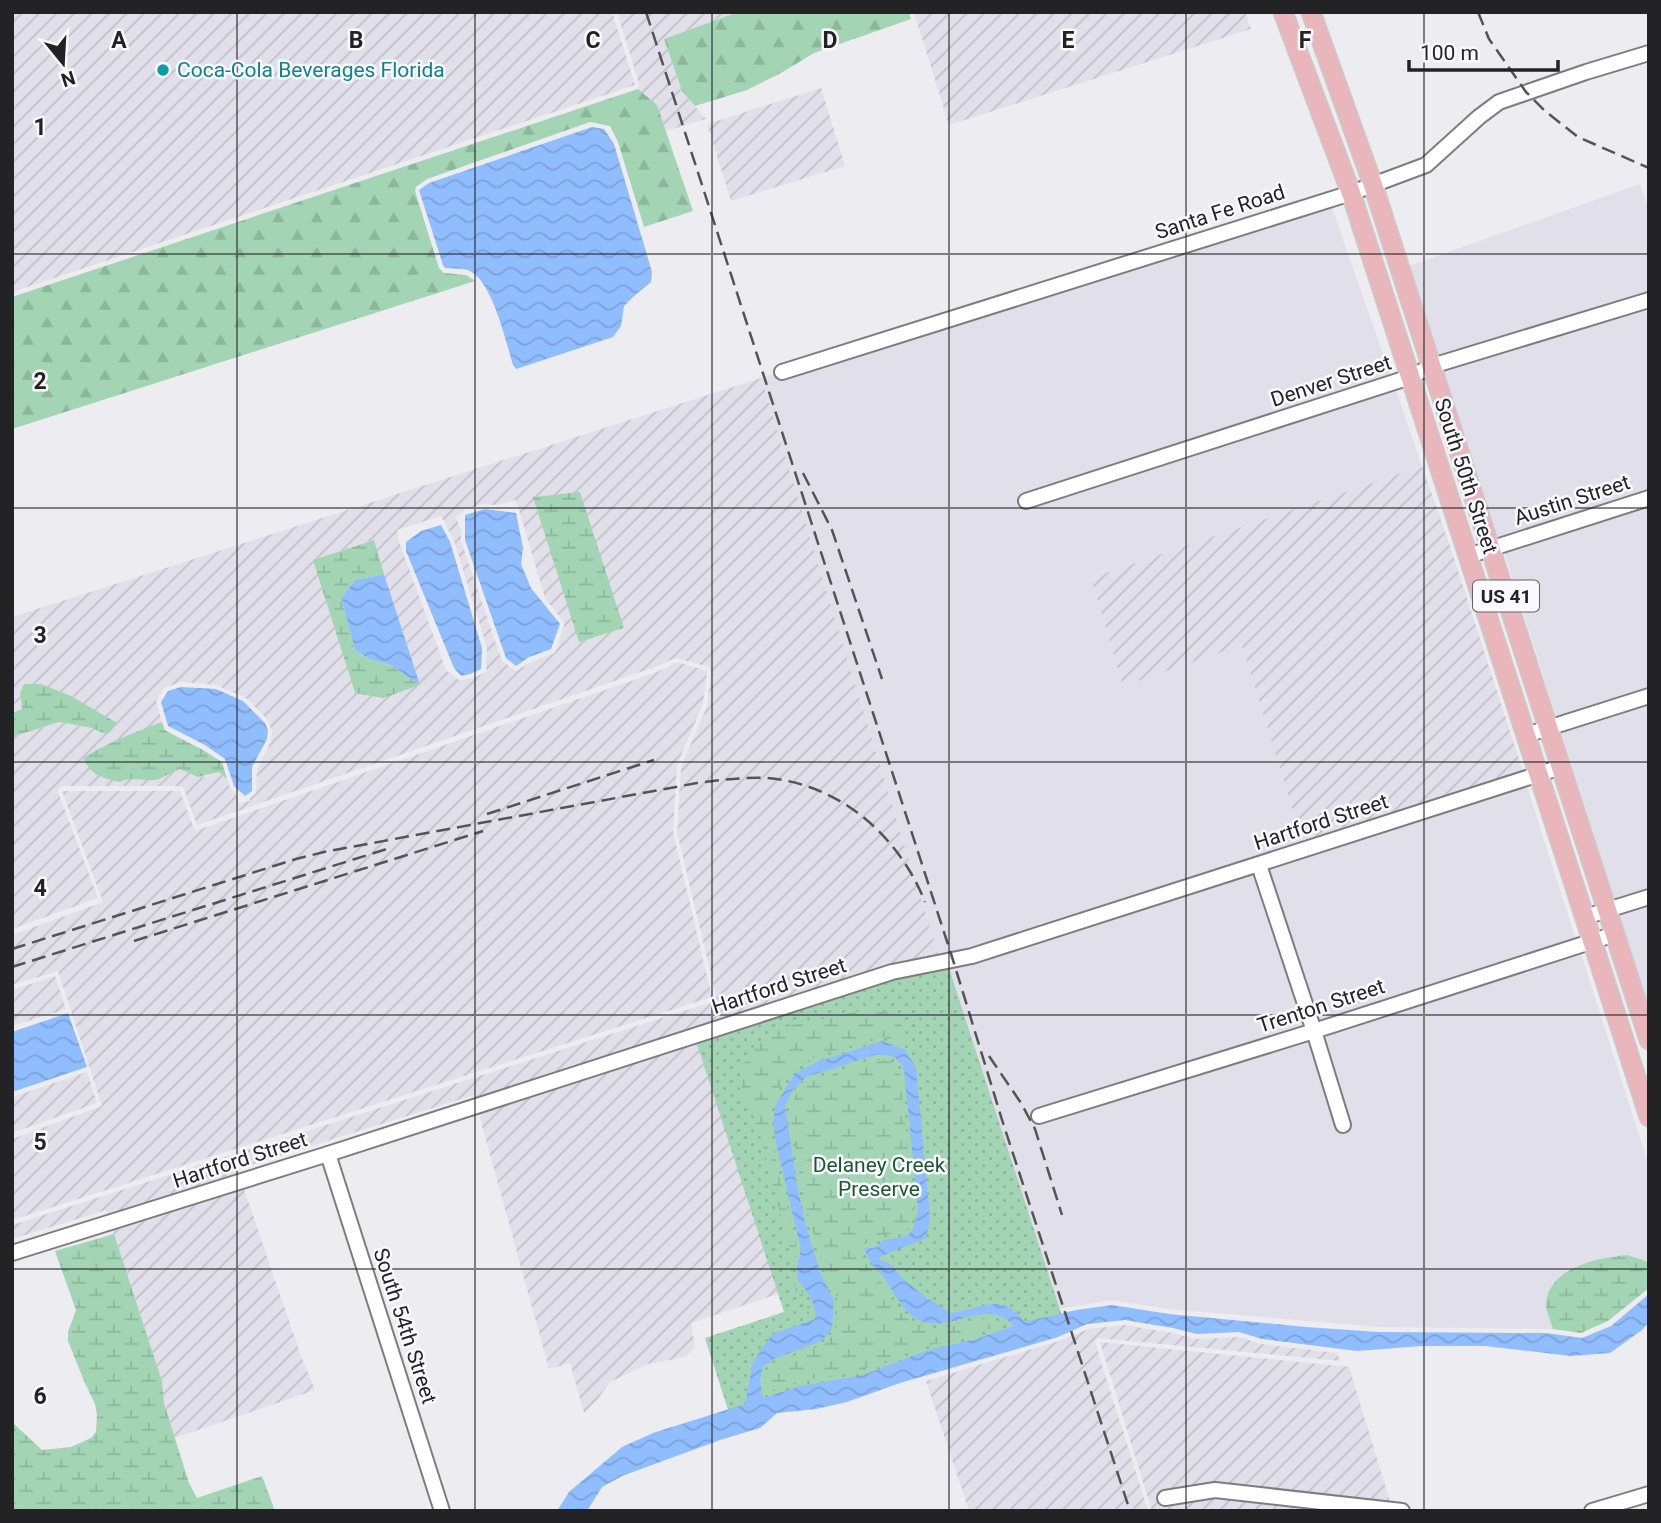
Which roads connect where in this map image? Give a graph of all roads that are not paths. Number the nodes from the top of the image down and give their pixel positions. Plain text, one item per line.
1 (1283, 12) edge
2 (1311, 12) edge
3 (1649, 53) edge
4 (1373, 185) junction
5 (1351, 193) junction
6 (1649, 300) edge
7 (1432, 366) junction
8 (782, 372) dead end
9 (1410, 377) junction
10 (1649, 498) edge
11 (1026, 502) dead end
12 (1491, 549) junction
13 (1468, 556) junction
14 (1649, 696) edge
15 (1549, 728) junction
16 (1526, 735) junction
17 (1561, 767) junction
18 (1538, 774) junction
19 (1259, 864) junction
20 (1649, 897) edge
21 (1607, 910) junction
22 (1585, 918) junction
23 (1615, 934) junction
24 (1592, 941) junction
25 (1314, 1031) junction
26 (1649, 1040) edge
27 (1646, 1098) edge
28 (1039, 1116) dead end
29 (1649, 1117) edge
30 (1343, 1125) dead end
31 (328, 1154) junction
32 (12, 1253) edge
33 (1649, 1494) edge
34 (1165, 1497) dead end
35 (442, 1511) edge
36 (1402, 1511) edge
37 (1592, 1511) edge

1 - 5 main road, South 50th Street / US 41
2 - 4 main road, South 50th Street / US 41
3 - 4 street, Santa Fe Road
4 - 5 street, Santa Fe Road
4 - 7 main road, South 50th Street / US 41
5 - 8 street, Santa Fe Road
5 - 9 main road, South 50th Street / US 41
6 - 7 street, Denver Street
7 - 9 street, Denver Street
7 - 12 main road, South 50th Street / US 41
9 - 11 street, Denver Street
9 - 13 main road, South 50th Street / US 41
10 - 12 street, Austin Street
12 - 13 street, Austin Street
12 - 15 main road, South 50th Street / US 41
13 - 16 main road, South 50th Street / US 41
14 - 15 street
15 - 16 street
15 - 17 main road, South 50th Street / US 41
16 - 18 main road, South 50th Street / US 41
17 - 18 street, Hartford Street
17 - 21 main road, South 50th Street / US 41
18 - 19 street, Hartford Street
18 - 22 main road, South 50th Street / US 41
19 - 25 street
19 - 31 street, Hartford Street
20 - 21 street
21 - 22 street
21 - 23 main road, South 50th Street / US 41
22 - 24 main road, South 50th Street / US 41
23 - 24 street, Trenton Street
23 - 26 main road, South 50th Street / US 41
24 - 25 street, Trenton Street
24 - 27 main road, South 50th Street / US 41
25 - 28 street, Trenton Street
25 - 30 street
27 - 29 main road, South 50th Street / US 41
31 - 32 street, Hartford Street
31 - 35 street, South 54th Street
33 - 37 street
34 - 36 street

